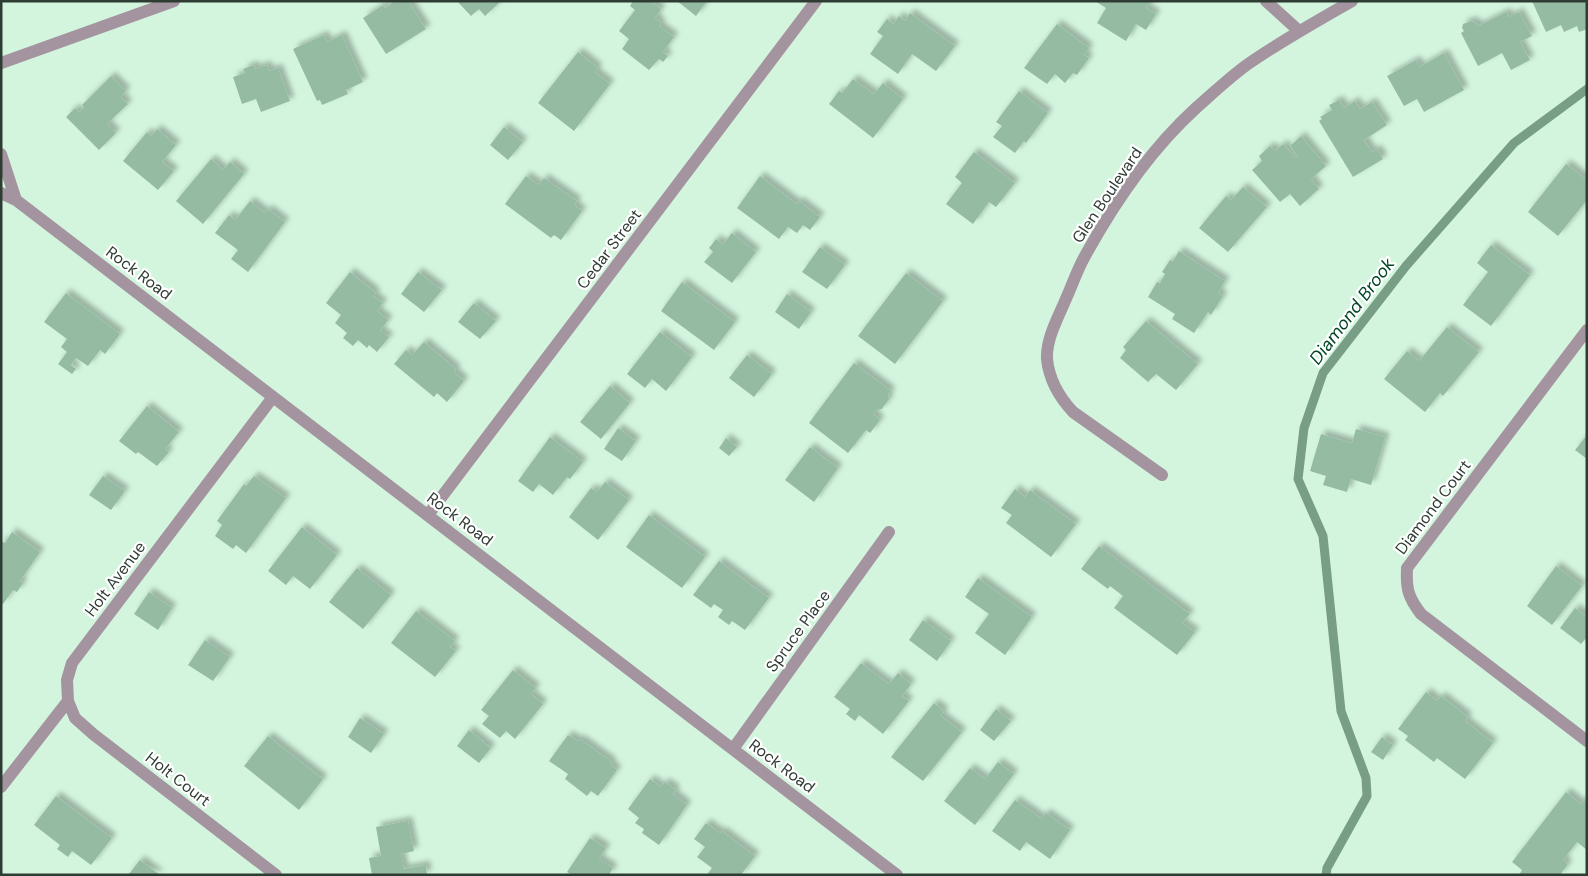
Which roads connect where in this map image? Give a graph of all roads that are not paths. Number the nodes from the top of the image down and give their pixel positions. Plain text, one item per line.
1 (174, 1) edge
2 (816, 1) edge
3 (1266, 1) edge
4 (1352, 1) edge
5 (1298, 31) junction
6 (1, 64) edge
7 (1, 154) edge
8 (1, 193) edge
9 (16, 200) junction
10 (1587, 330) edge
11 (273, 397) junction
12 (1162, 475) dead end
13 (428, 515) junction
14 (888, 532) dead end
15 (68, 701) junction
16 (1587, 741) edge
17 (733, 749) junction
18 (1, 787) edge
19 (276, 875) edge
20 (897, 875) edge

1 - 6 street
2 - 13 street, Cedar Street
3 - 5 street
4 - 5 street, Glen Boulevard
5 - 12 street, Glen Boulevard
7 - 9 street
8 - 9 street, Rock Road
9 - 11 street, Rock Road
10 - 16 street, Diamond Court
11 - 13 street, Rock Road
11 - 15 street, Holt Avenue
13 - 17 street, Rock Road
14 - 17 street, Spruce Place
15 - 18 street
15 - 19 street, Holt Court
17 - 20 street, Rock Road

